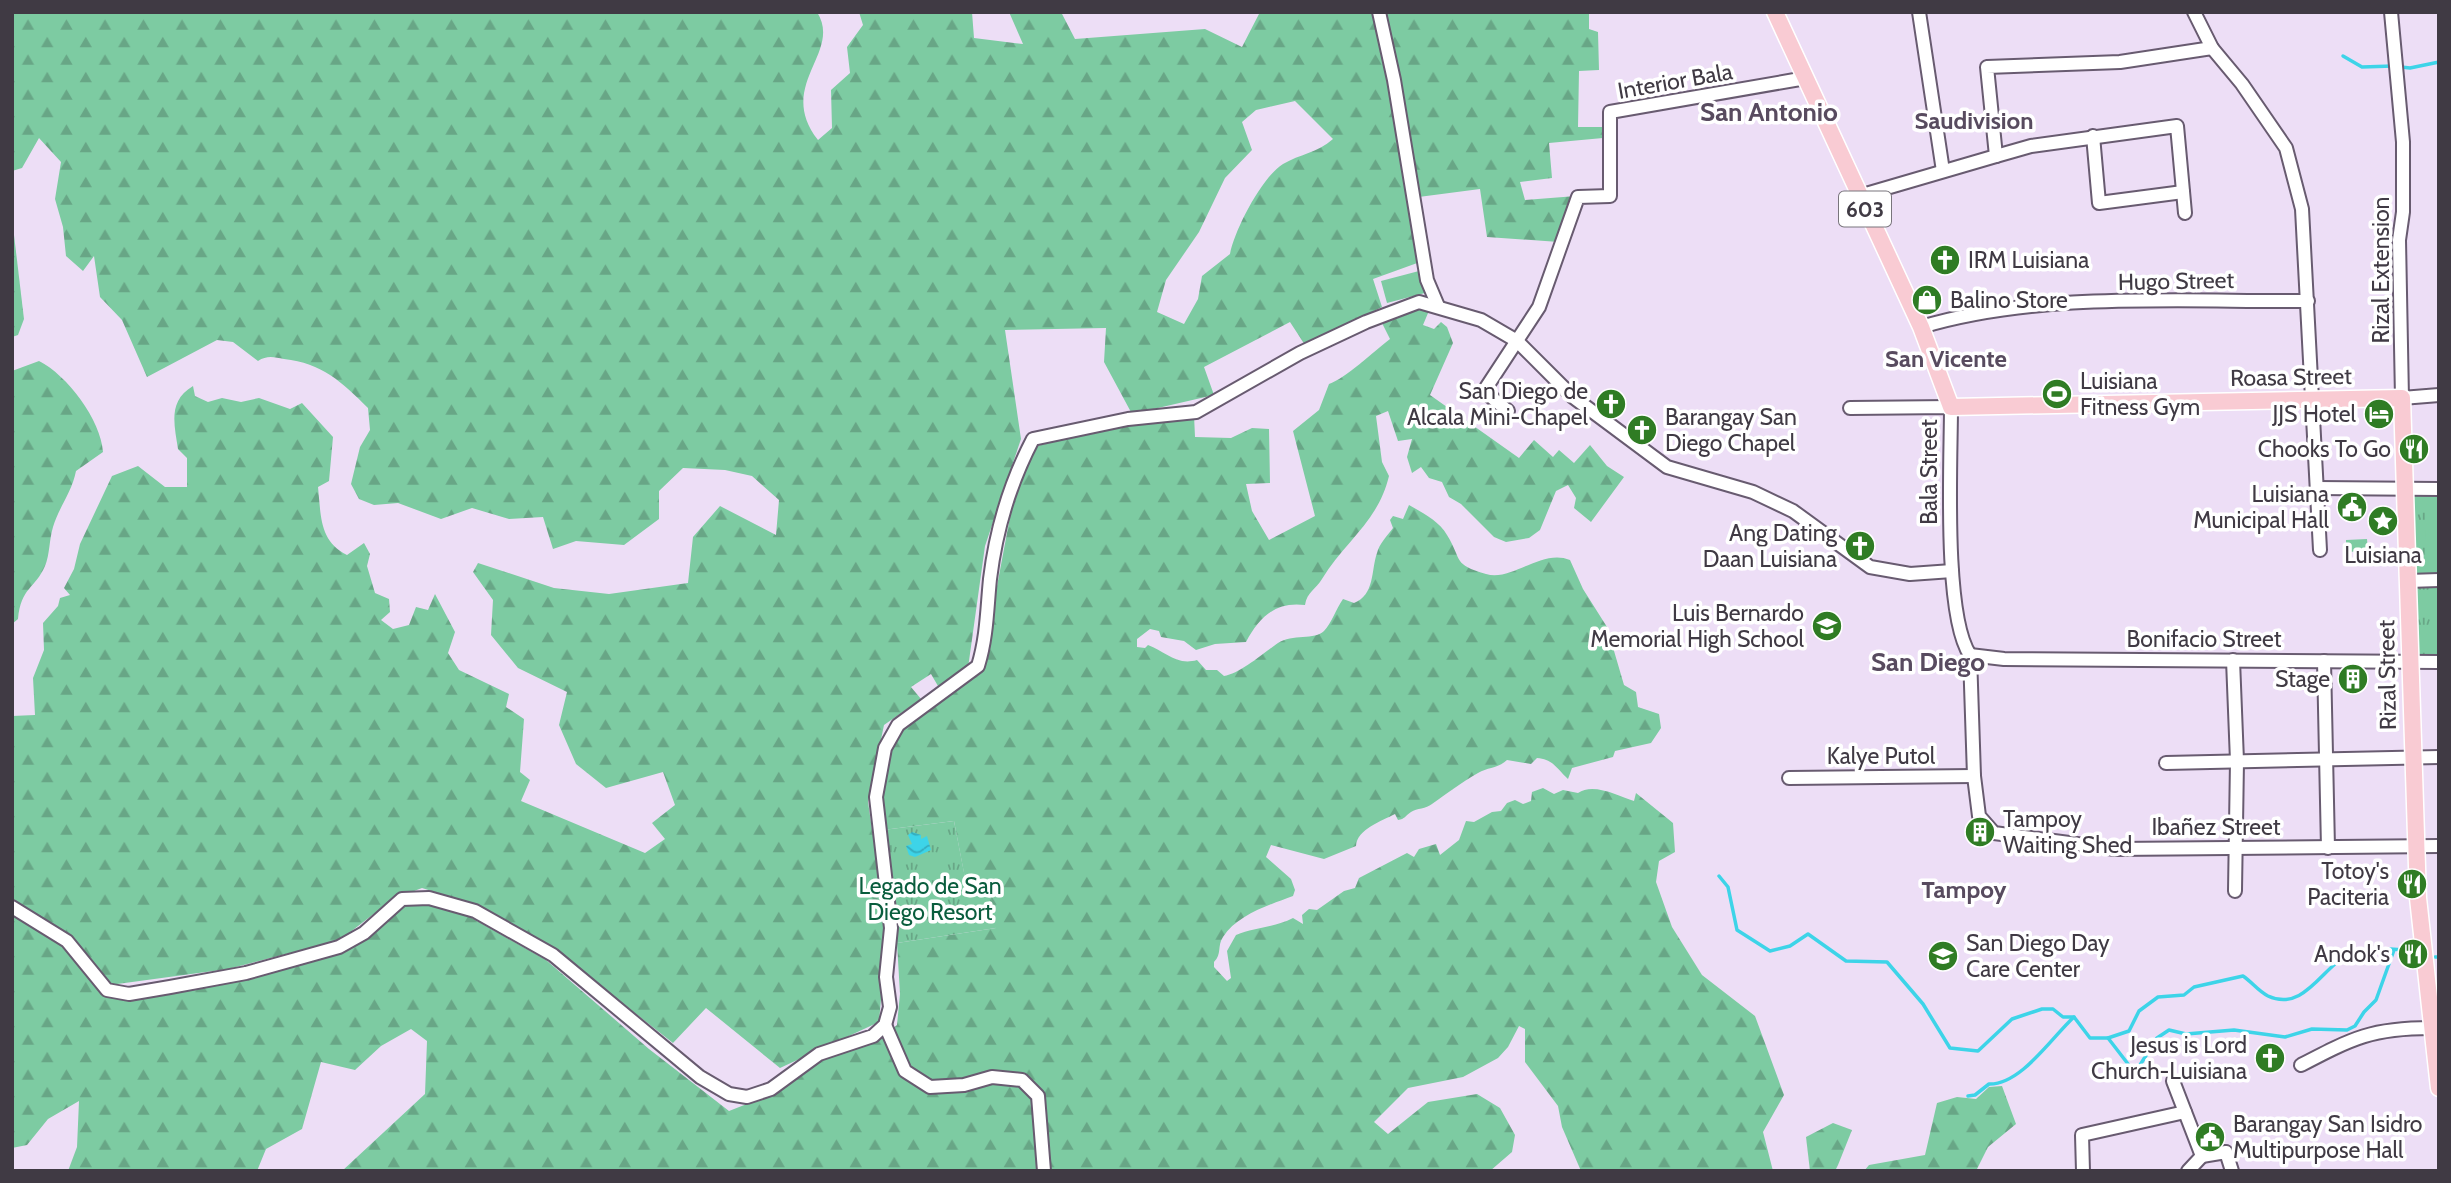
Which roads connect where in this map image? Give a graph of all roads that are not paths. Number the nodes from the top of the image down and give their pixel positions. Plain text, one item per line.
1 (1379, 12) edge
2 (1775, 12) edge
3 (1919, 12) edge
4 (2194, 12) edge
5 (2390, 12) edge
6 (2212, 48) junction
7 (1806, 78) junction
8 (2093, 136) junction
9 (1996, 156) junction
10 (1943, 172) junction
11 (2183, 192) junction
12 (1859, 196) junction
13 (2185, 213) dead end
14 (2308, 301) junction
15 (1438, 306) junction
16 (1921, 327) junction
17 (1517, 341) junction
18 (2439, 395) edge
19 (2402, 398) junction
20 (2311, 399) junction
21 (1951, 407) junction
22 (1850, 408) dead end
23 (1508, 411) dead end
24 (2317, 488) junction
25 (2404, 488) junction
26 (2439, 489) edge
27 (2320, 550) dead end
28 (1952, 571) junction
29 (2408, 580) junction
30 (2439, 580) edge
31 (1970, 655) junction
32 (2234, 660) junction
33 (2324, 661) junction
34 (2410, 662) junction
35 (2439, 662) edge
36 (2412, 756) junction
37 (2327, 757) junction
38 (2439, 757) edge
39 (2237, 761) junction
40 (2166, 763) dead end
41 (1974, 776) junction
42 (1789, 778) dead end
43 (1994, 833) joint
44 (2416, 846) junction
45 (2439, 846) edge
46 (2328, 848) junction
47 (2236, 849) junction
48 (2235, 891) dead end
49 (12, 907) edge
50 (885, 1025) junction
51 (2431, 1028) junction
52 (2301, 1065) dead end
53 (2173, 1081) dead end
54 (2439, 1088) edge
55 (2185, 1112) junction
56 (2202, 1156) junction
57 (1044, 1171) edge
58 (2083, 1171) edge
59 (2188, 1171) edge
60 (2232, 1171) edge

1 - 15 street
2 - 7 main road, Bala Street / 603
3 - 10 street
4 - 6 street
5 - 19 street, Rizal Extension
6 - 9 street
6 - 14 street
7 - 12 main road, Bala Street / 603
7 - 17 street, Interior Bala
8 - 9 street
8 - 11 street
8 - 11 street
9 - 10 street
10 - 12 street
11 - 13 street
12 - 16 main road, Bala Street / 603
14 - 16 street, Hugo Street
14 - 20 street
15 - 17 street
15 - 50 street
16 - 21 main road, Bala Street / 603
17 - 23 street
17 - 28 street
18 - 19 street, Roasa Street
19 - 20 main road, Roasa Street
19 - 25 main road, Rizal Street
20 - 21 main road, Roasa Street
20 - 24 street
21 - 22 street, Roasa Street
21 - 28 street, Bala Street
24 - 25 street
24 - 27 street
25 - 26 street
25 - 29 main road, Rizal Street
28 - 31 street, Bala Street
29 - 30 street
29 - 34 main road, Rizal Street
31 - 32 street, Bonifacio Street
31 - 41 street, Bala Street
32 - 33 street, Bonifacio Street
32 - 39 street
33 - 34 street, Bonifacio Street
33 - 37 street
34 - 35 street, Bonifacio Street
34 - 36 main road, Rizal Street
36 - 37 street
36 - 38 street
36 - 44 main road, Rizal Street
37 - 39 street
37 - 46 street
39 - 40 street
39 - 47 street
41 - 42 street, Kalye Putol
41 - 43 street, Bala Street
43 - 47 street, Ibañez Street
44 - 45 street, Ibañez Street
44 - 46 street, Ibañez Street
44 - 51 main road, Rizal Street
46 - 47 street, Ibañez Street
47 - 48 street
49 - 50 street
50 - 57 street
51 - 52 street
51 - 54 main road, Rizal Street
53 - 55 street
55 - 56 street
55 - 58 street
56 - 59 street
56 - 60 street

